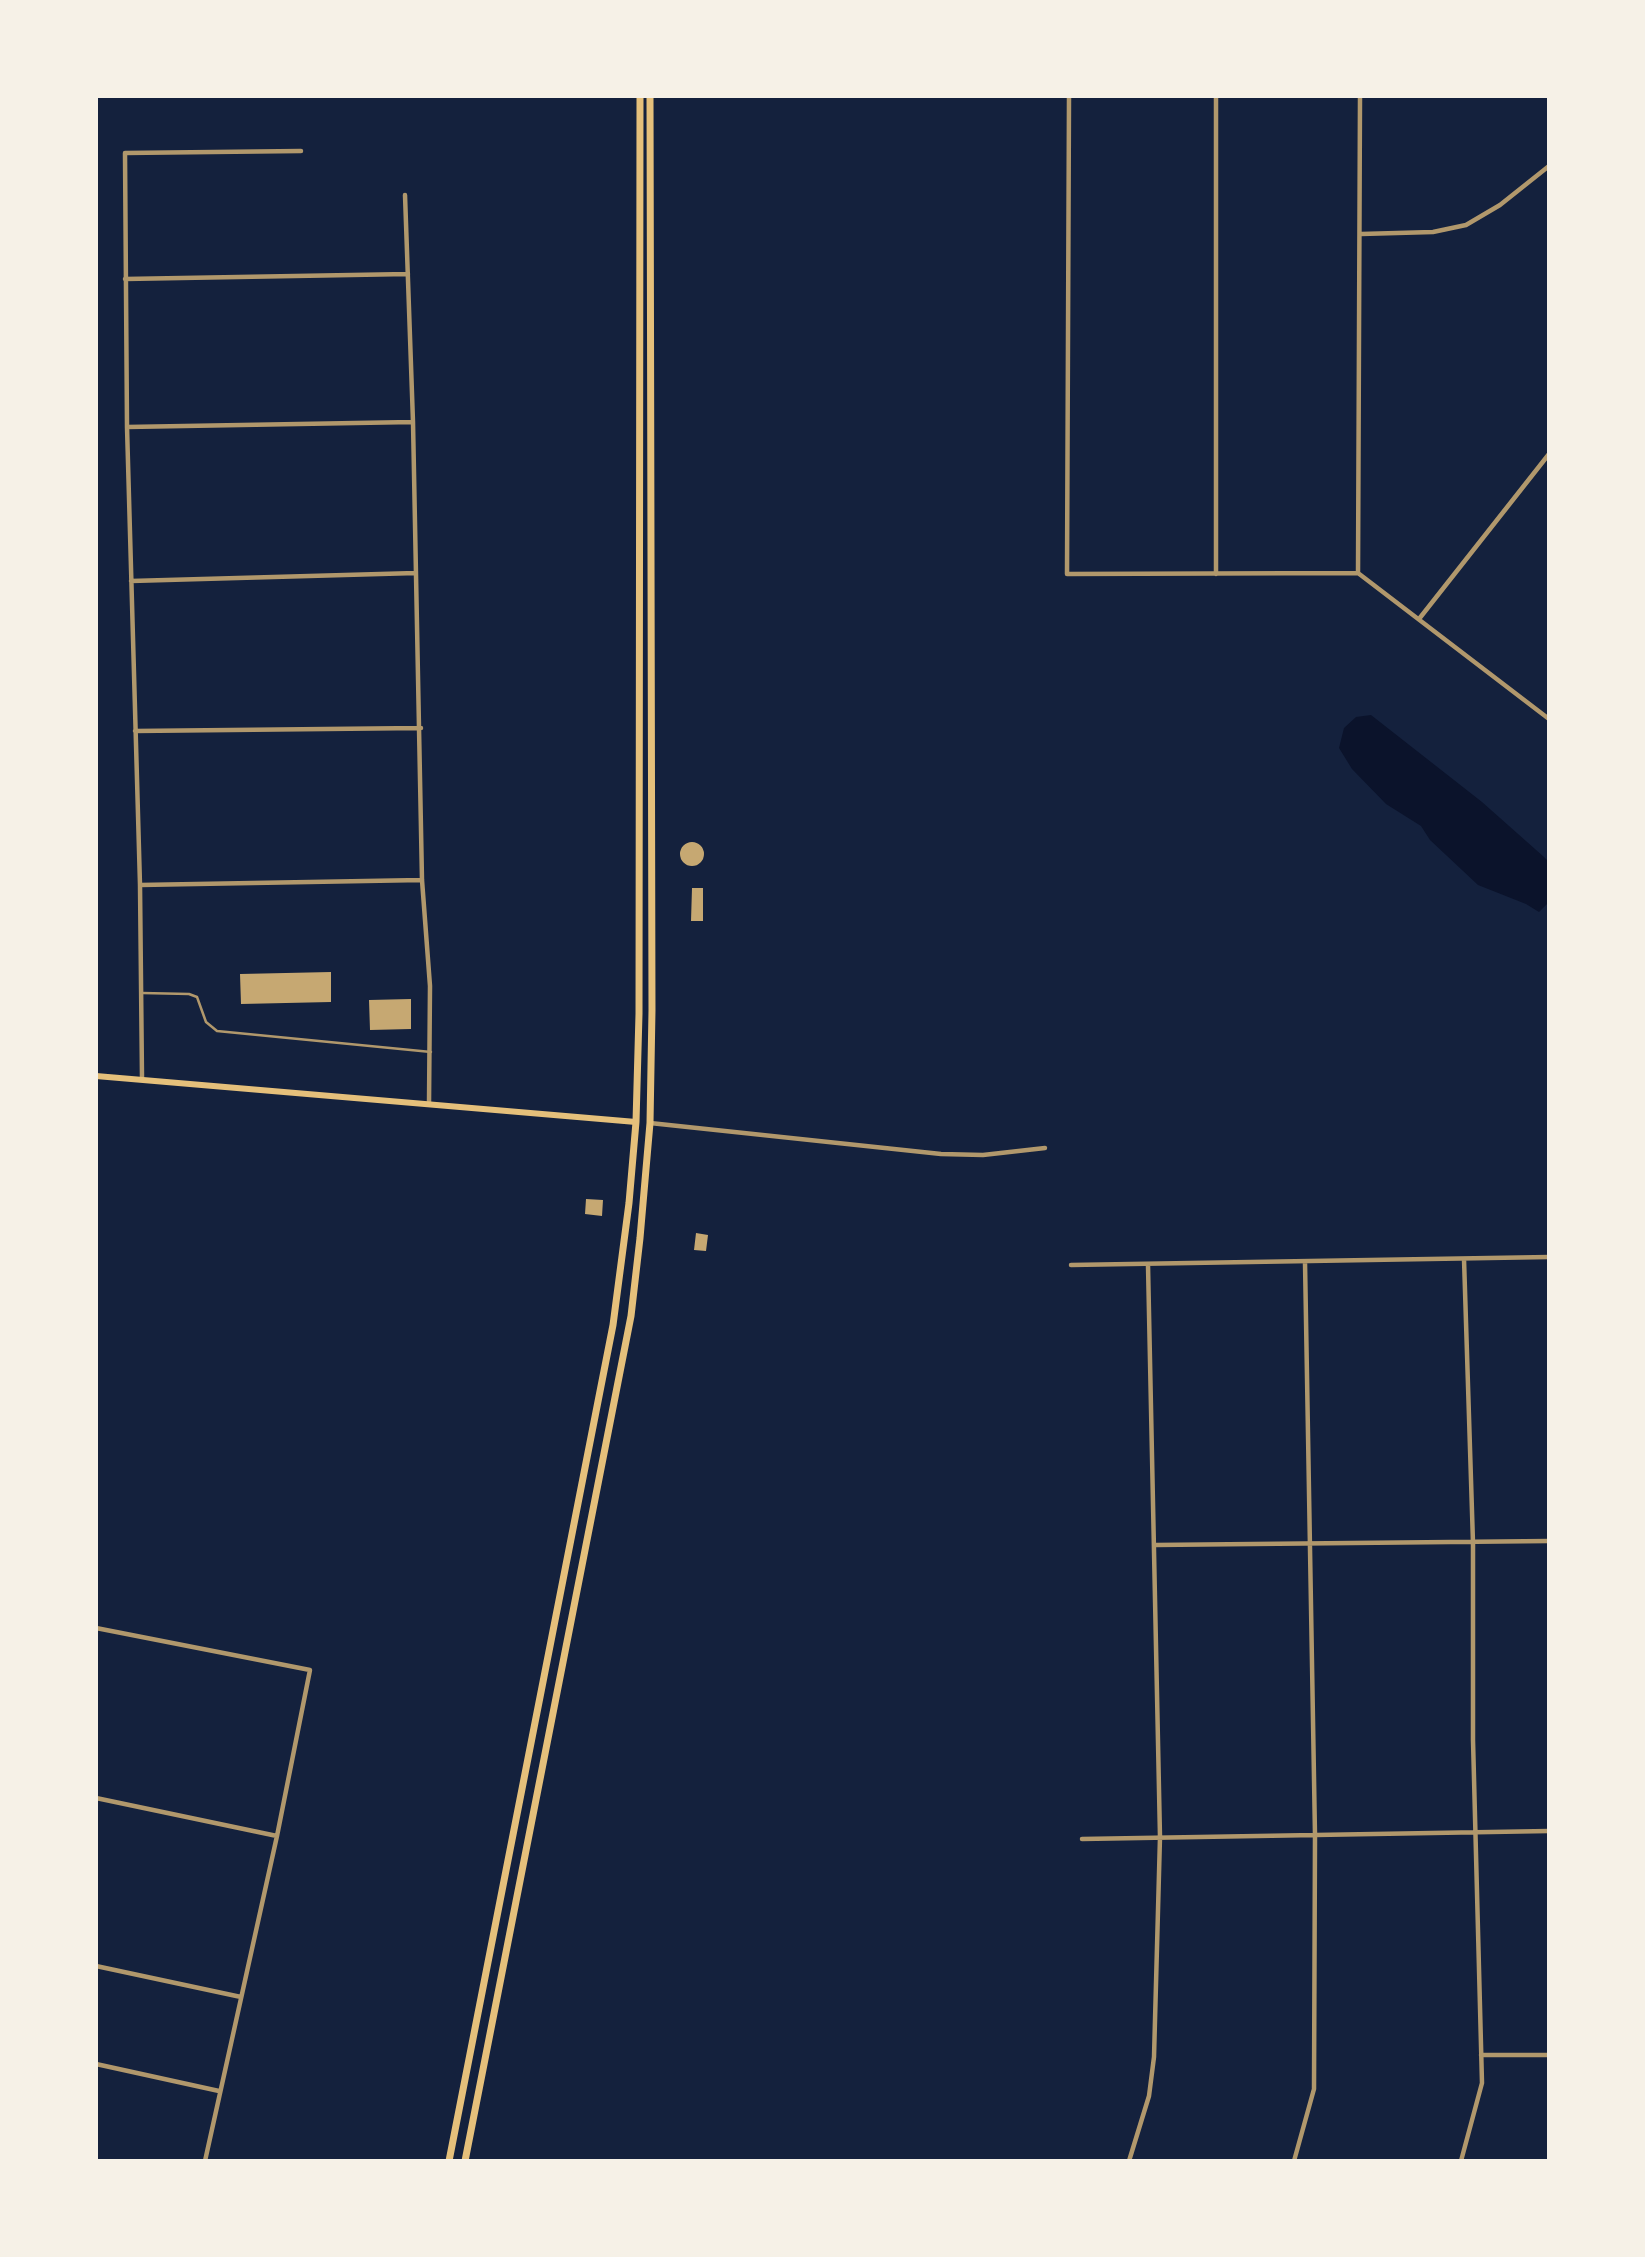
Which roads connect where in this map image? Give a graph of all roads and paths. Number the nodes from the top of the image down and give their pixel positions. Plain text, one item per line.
1 (640, 96) edge
2 (650, 96) edge
3 (1069, 96) edge
4 (1216, 96) edge
5 (1360, 96) edge
6 (301, 151) dead end
7 (1549, 166) edge
8 (405, 195) dead end
9 (1361, 234) junction
10 (408, 274) junction
11 (125, 279) junction
12 (414, 422) junction
13 (127, 427) junction
14 (1549, 454) edge
15 (416, 573) junction
16 (1358, 573) junction
17 (1216, 574) junction
18 (131, 581) junction
19 (1419, 619) junction
20 (1549, 719) edge
21 (421, 727) junction
22 (135, 731) junction
23 (422, 880) junction
24 (140, 885) junction
25 (142, 993) junction
26 (431, 1052) junction
27 (96, 1076) edge
28 (142, 1078) junction
29 (429, 1104) junction
30 (636, 1122) junction
31 (650, 1123) junction
32 (1045, 1148) dead end
33 (1549, 1257) edge
34 (1464, 1259) junction
35 (1305, 1262) junction
36 (1071, 1265) dead end
37 (1148, 1265) junction
38 (1549, 1541) edge
39 (1473, 1543) junction
40 (1155, 1545) junction
41 (1311, 1545) junction
42 (96, 1628) edge
43 (96, 1798) edge
44 (1549, 1831) edge
45 (1476, 1832) junction
46 (1315, 1835) junction
47 (277, 1836) junction
48 (1160, 1837) junction
49 (1082, 1839) dead end
50 (96, 1966) edge
51 (241, 1997) junction
52 (1481, 2055) junction
53 (1549, 2055) edge
54 (96, 2064) edge
55 (219, 2091) junction
56 (205, 2161) edge
57 (449, 2161) edge
58 (465, 2161) edge
59 (1129, 2161) edge
60 (1294, 2161) edge
61 (1461, 2161) edge

1 - 30 main road
2 - 31 main road
3 - 17 street
4 - 17 street
5 - 9 street
6 - 11 street
7 - 9 street
8 - 10 street
9 - 16 street
10 - 11 street
10 - 12 street
11 - 13 street
12 - 13 street
12 - 15 street
13 - 18 street
14 - 19 street
15 - 18 street
15 - 21 street
16 - 17 street
16 - 19 street
18 - 22 street
19 - 20 street
21 - 22 street
21 - 23 street
22 - 24 street
23 - 24 street
23 - 26 street
24 - 25 street
25 - 26 lane
25 - 28 street
26 - 29 street
27 - 28 main road
28 - 29 main road
29 - 30 main road
30 - 57 main road
31 - 32 street
31 - 58 main road
33 - 34 street
34 - 35 street
34 - 39 street
35 - 37 street
35 - 41 street
36 - 37 street
37 - 40 street
38 - 39 street
39 - 41 street
39 - 45 street
40 - 41 street
40 - 48 street
41 - 46 street
42 - 47 street
43 - 47 street
44 - 45 street
45 - 46 street
45 - 52 street
46 - 48 street
46 - 60 street
47 - 51 street
48 - 49 street
48 - 59 street
50 - 51 street
51 - 55 street
52 - 53 street
52 - 61 street
54 - 55 street
55 - 56 street

